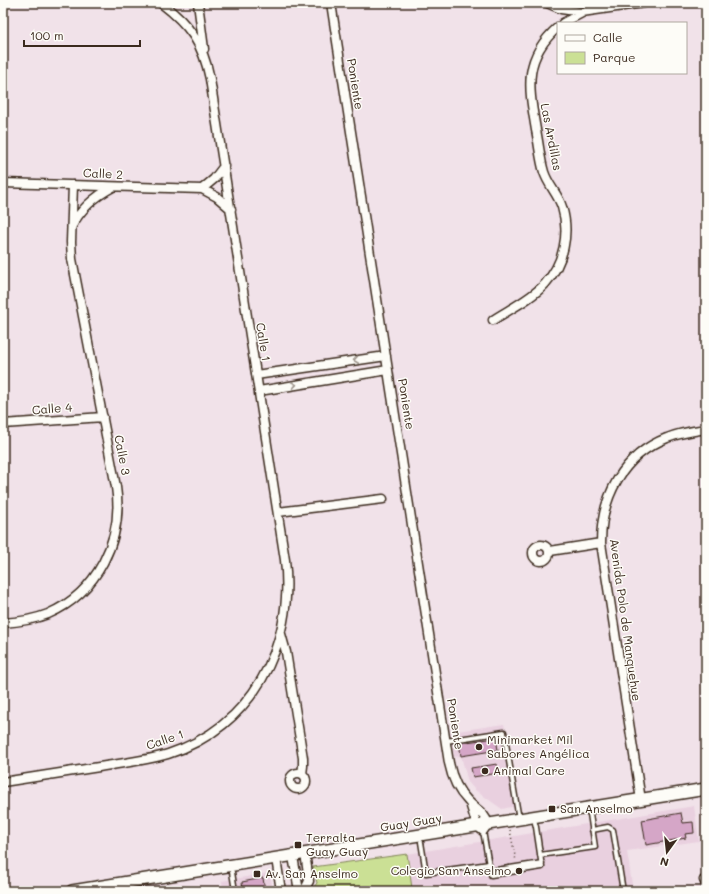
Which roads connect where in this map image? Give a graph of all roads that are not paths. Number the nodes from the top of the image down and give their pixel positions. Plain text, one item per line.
1 (161, 3) edge
2 (198, 3) edge
3 (331, 3) edge
4 (547, 3) edge
5 (644, 3) edge
6 (582, 12) junction
7 (565, 22) edge
8 (557, 28) edge
9 (204, 56) junction
10 (224, 166) junction
11 (3, 183) edge
12 (73, 185) junction
13 (113, 187) junction
14 (202, 189) junction
15 (231, 209) junction
16 (71, 229) junction
17 (493, 320) dead end
18 (386, 356) junction
19 (388, 370) junction
20 (256, 375) junction
21 (258, 391) junction
22 (103, 417) junction
23 (3, 424) edge
24 (706, 429) edge
25 (383, 499) dead end
26 (278, 512) junction
27 (601, 543) junction
28 (550, 551) dead end
29 (3, 623) edge
30 (281, 634) junction
31 (445, 741) junction
32 (302, 774) dead end
33 (3, 782) edge
34 (706, 789) edge
35 (706, 795) edge
36 (641, 800) junction
37 (470, 803) junction
38 (590, 811) junction
39 (519, 819) junction
40 (535, 820) junction
41 (482, 827) junction
42 (592, 830) junction
43 (421, 838) junction
44 (540, 855) junction
45 (306, 860) junction
46 (277, 862) junction
47 (294, 862) junction
48 (542, 863) junction
49 (488, 864) junction
50 (235, 868) junction
51 (490, 871) junction
52 (72, 891) edge
53 (119, 891) edge
54 (235, 891) edge
55 (282, 891) edge
56 (299, 891) edge
57 (304, 891) edge
58 (623, 891) edge

1 - 9 street, Calle 1
2 - 9 street, Calle 1
3 - 18 street, Poniente
4 - 6 street
5 - 6 street
6 - 7 street
8 - 17 street, Las Ardillas
9 - 10 street, Calle 1
10 - 14 street
10 - 15 street, Calle 1
11 - 12 street, Calle 2
12 - 13 street, Calle 2
12 - 16 street, Calle 3
13 - 14 street, Calle 2
13 - 16 street
14 - 15 street, Calle 2
15 - 20 street, Calle 1
16 - 22 street, Calle 3
18 - 19 street, Poniente
18 -> 20 street
21 -> 19 street
19 - 31 street, Poniente
20 - 21 street, Calle 1
21 - 26 street, Calle 1
22 - 23 street, Calle 4
22 - 29 street, Calle 3
24 - 27 street, Avenida Polo de Manquehue
25 - 26 street
26 - 30 street, Calle 1
27 - 28 street
27 - 36 street, Avenida Polo de Manquehue
30 - 32 street, Calle 1
30 - 33 street, Calle 1
31 - 37 street, Poniente
31 - 39 lane
34 - 36 street, Guay Guay
35 - 38 street, Guay Guay
36 - 38 street, Guay Guay
37 - 41 street, Poniente
37 - 41 street, Poniente
38 - 40 street, Guay Guay
38 - 42 lane
39 - 40 street, Guay Guay
39 - 41 street, Guay Guay
40 - 41 street, Guay Guay
40 - 44 lane
41 - 43 street, Guay Guay
41 - 49 lane
42 - 44 lane
42 - 58 lane
43 - 45 street, Guay Guay
43 - 46 street, Guay Guay
43 - 49 lane
44 - 48 lane
45 - 47 street, Guay Guay
45 - 57 street
46 - 47 street, Guay Guay
46 - 50 street, Guay Guay
46 - 55 street
47 - 56 street
48 - 51 lane
48 - 51 lane
49 - 51 lane
50 - 52 street, Guay Guay
50 - 53 street, Guay Guay
50 - 54 lane

